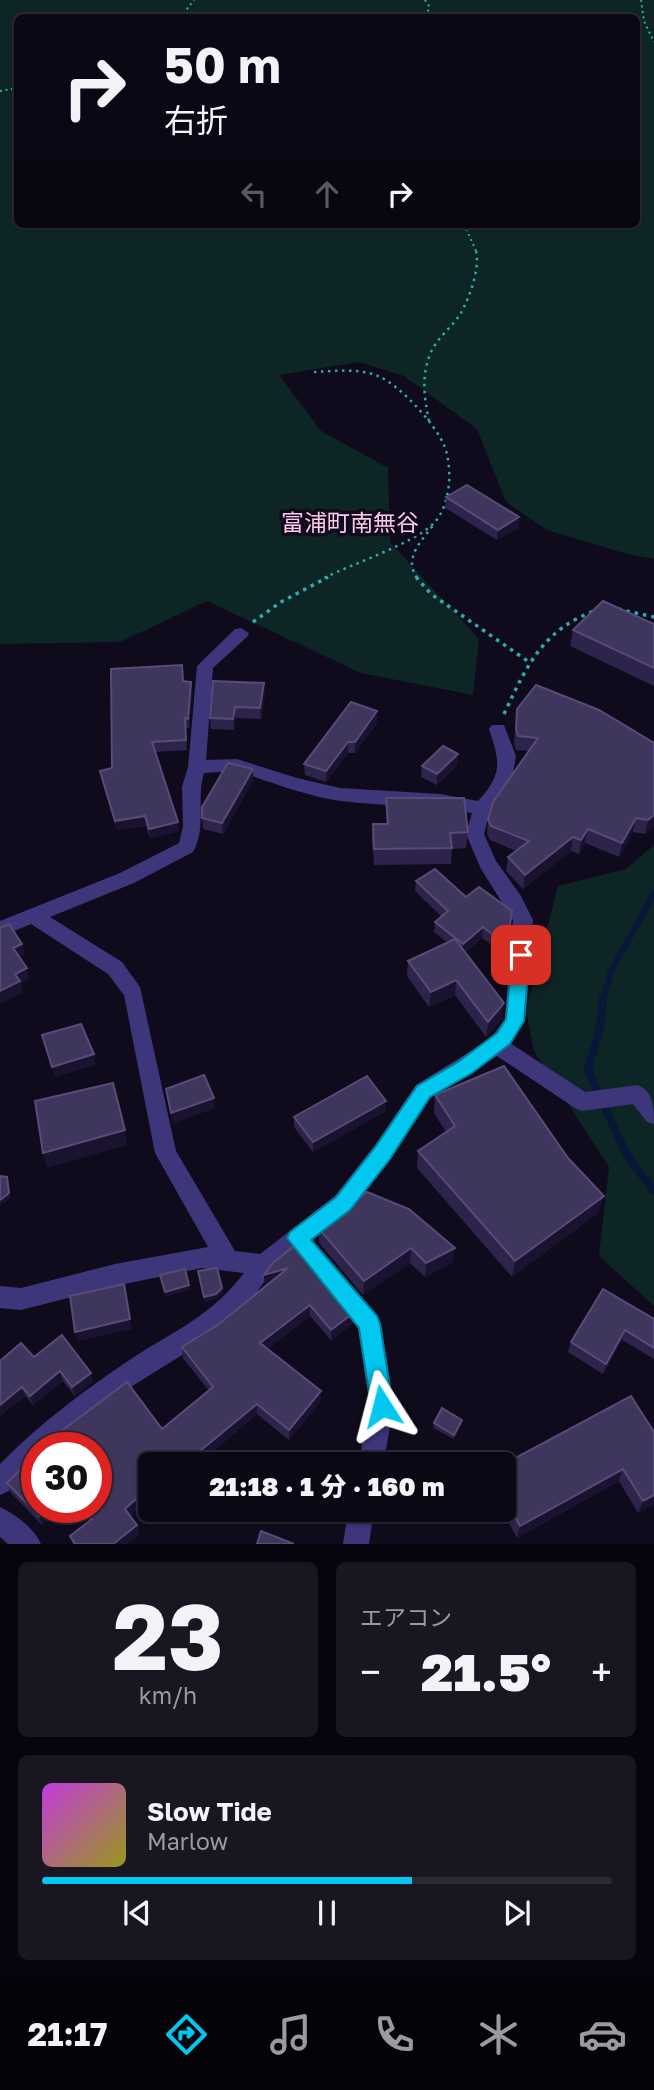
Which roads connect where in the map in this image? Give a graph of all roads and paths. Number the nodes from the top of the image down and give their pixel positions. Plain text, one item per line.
1 (194, 0) edge
2 (641, 0) edge
3 (183, 14) edge
4 (654, 42) edge
5 (466, 228) edge
6 (314, 372) dead end
7 (429, 423) junction
8 (435, 523) junction
9 (654, 617) edge
10 (241, 633) joint
11 (528, 662) junction
12 (498, 729) joint
13 (197, 767) junction
14 (482, 808) junction
15 (33, 916) junction
16 (0, 929) edge
17 (497, 1045) junction
18 (654, 1115) edge
19 (297, 1238) junction
20 (229, 1261) junction
21 (263, 1265) junction
22 (0, 1297) edge
23 (373, 1452) edge
24 (0, 1482) edge
25 (0, 1520) edge
26 (359, 1522) edge
27 (28, 1544) edge
28 (356, 1544) edge

1 - 3 path
2 - 4 path
5 - 7 path
6 - 7 path
7 - 8 path
8 - 10 path
8 - 11 path
9 - 11 path
10 - 13 street
11 - 12 path
12 - 14 street
13 - 14 street
13 - 15 street
14 - 17 street
15 - 16 street
15 - 20 street
17 - 18 street
17 - 19 street
19 - 21 street
19 - 23 street
20 - 21 street
20 - 22 street
21 - 24 street
25 - 27 street
26 - 28 street

